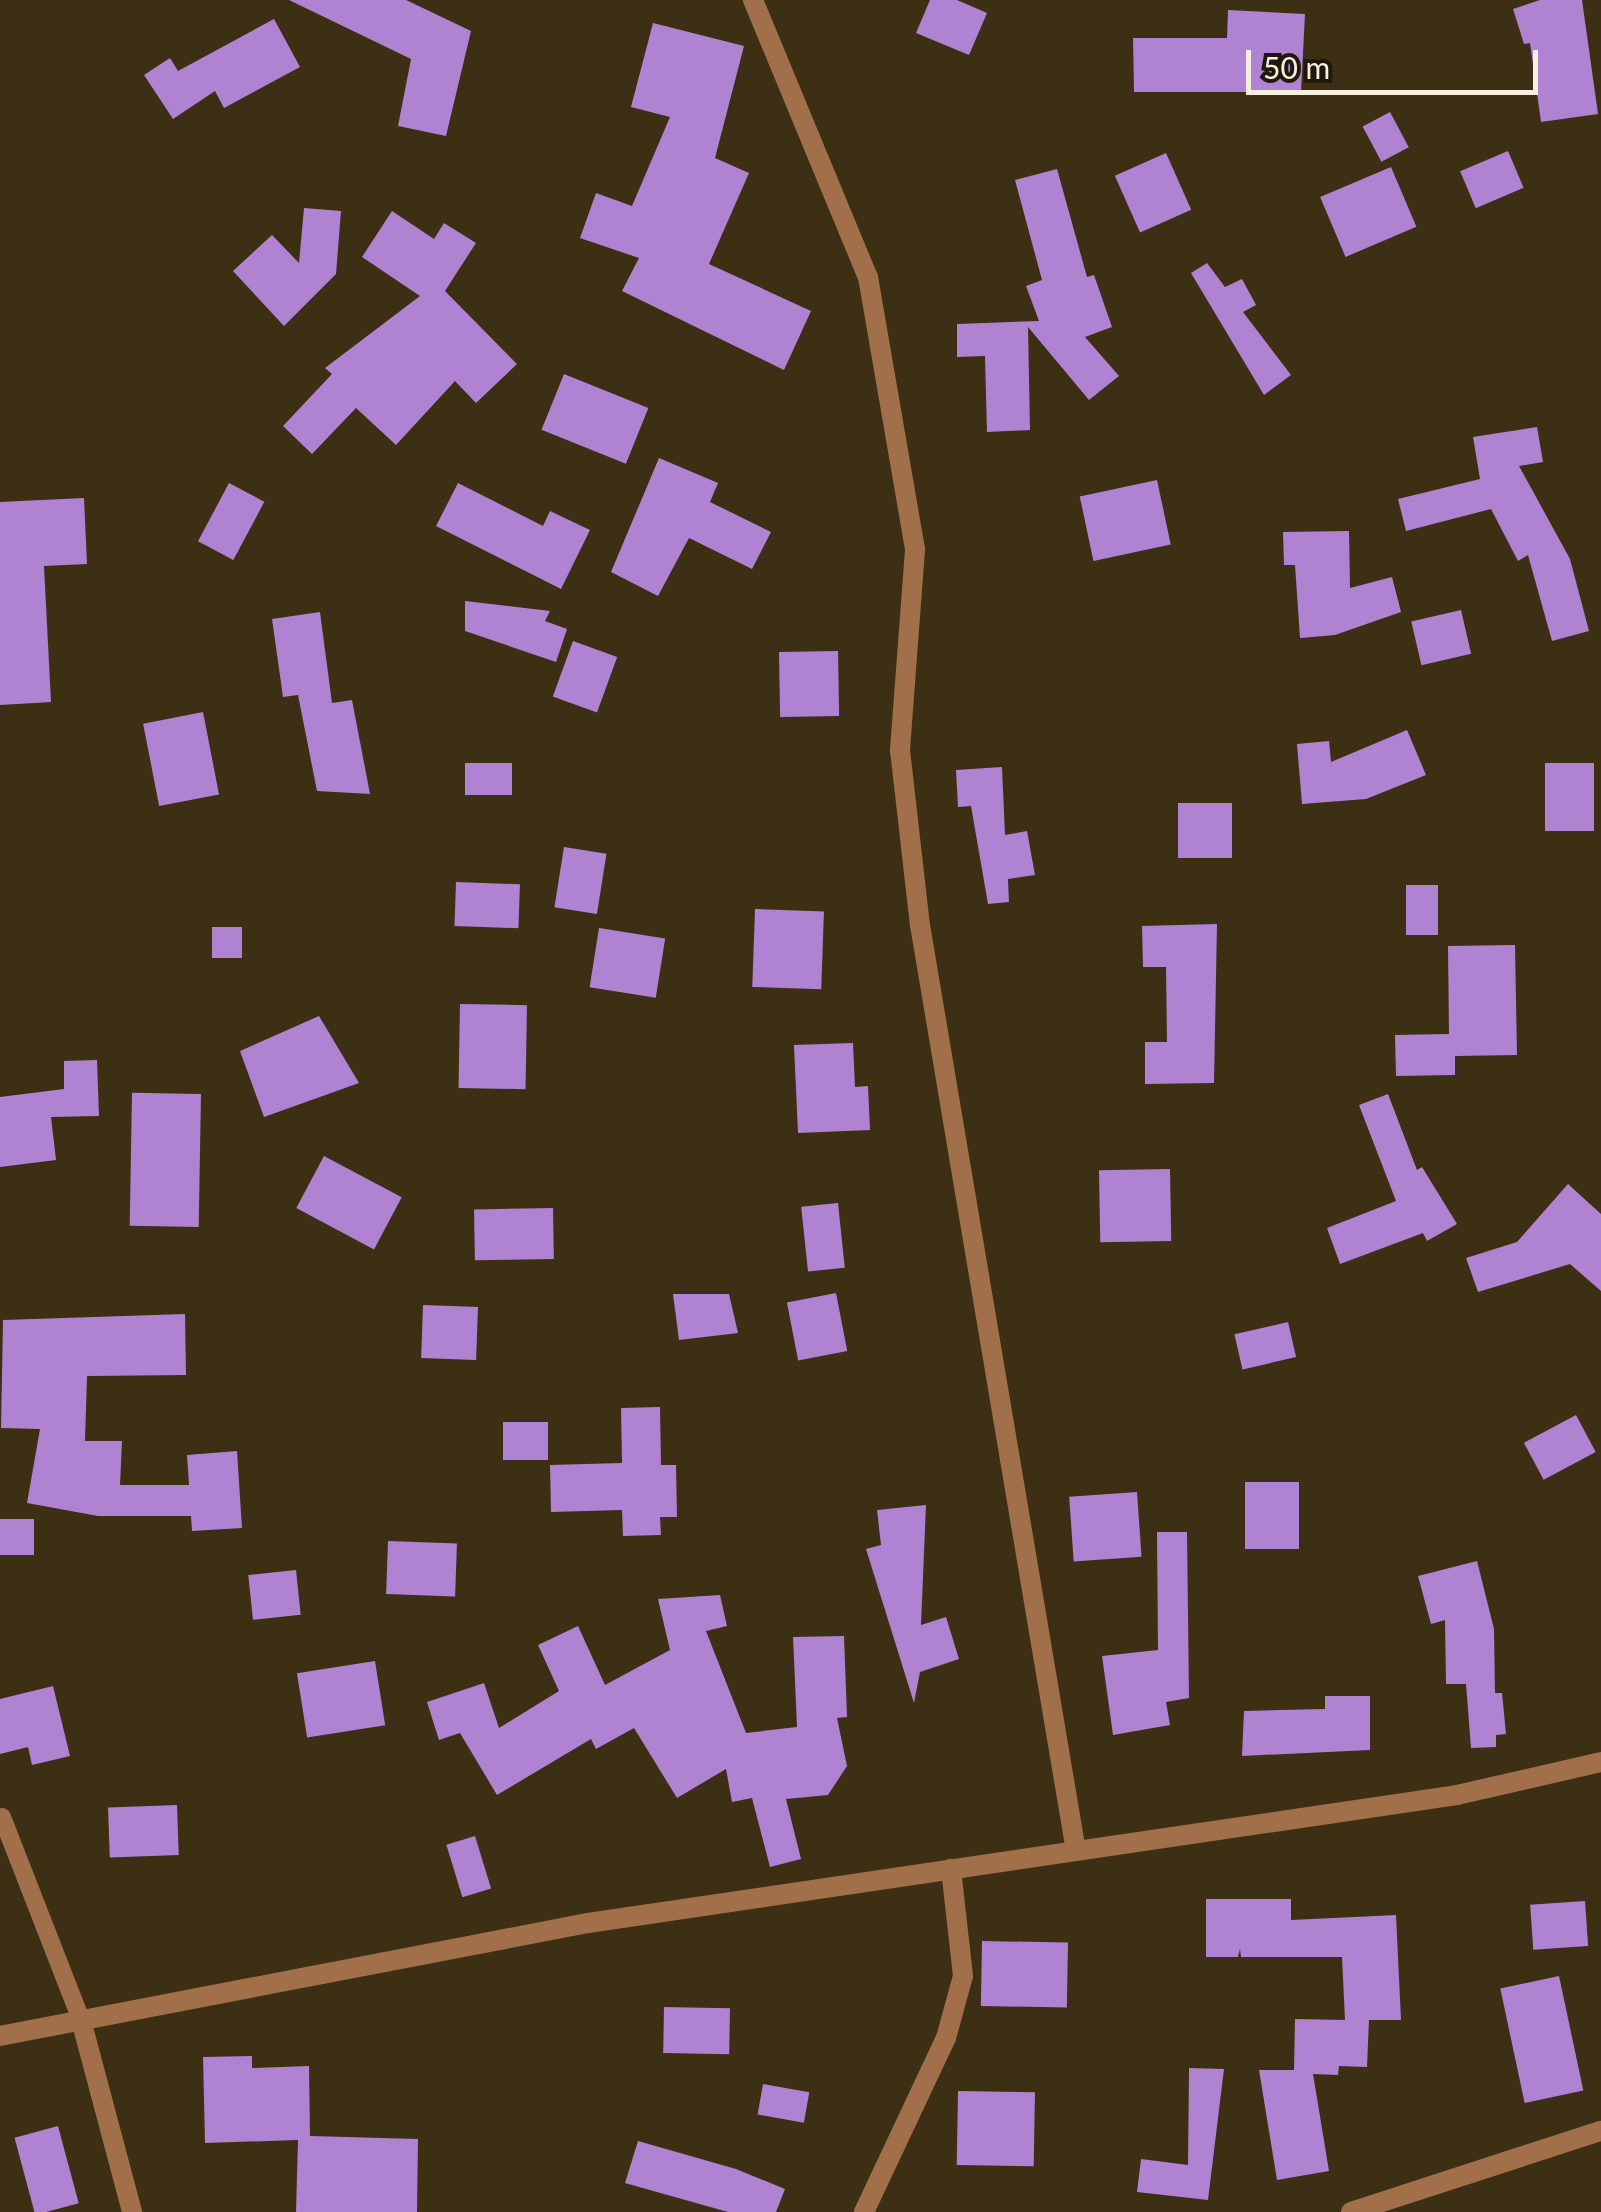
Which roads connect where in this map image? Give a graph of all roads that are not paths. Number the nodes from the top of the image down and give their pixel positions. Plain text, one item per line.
1 (753, 0) edge
2 (1601, 1762) edge
3 (2, 1817) edge
4 (1076, 1850) junction
5 (951, 1869) junction
6 (81, 2020) junction
7 (0, 2036) edge
8 (1601, 2131) edge
9 (132, 2212) edge
10 (864, 2212) edge
11 (1351, 2212) edge

1 - 4 street
2 - 4 street
3 - 6 lane
4 - 5 street
5 - 6 street
5 - 10 street
6 - 7 street
6 - 9 street
8 - 11 street

